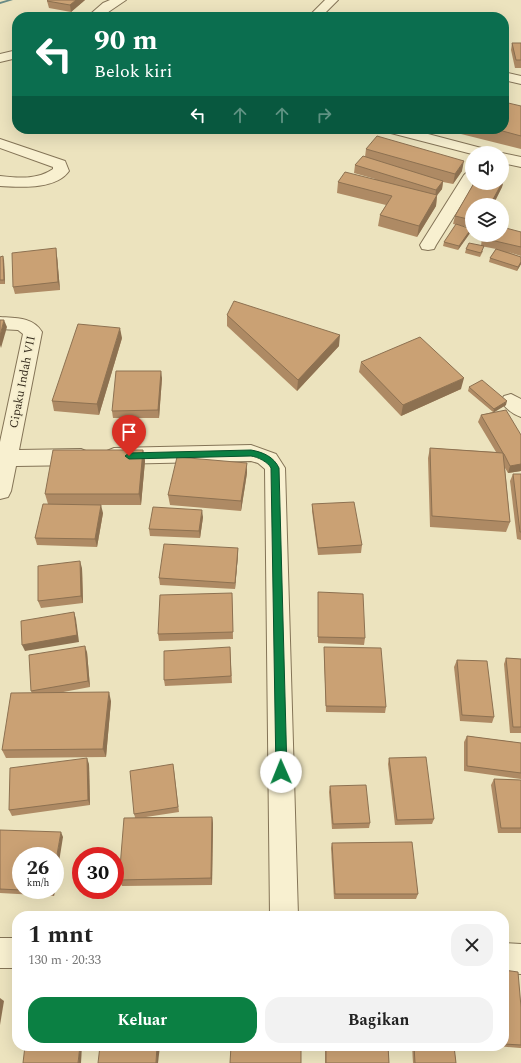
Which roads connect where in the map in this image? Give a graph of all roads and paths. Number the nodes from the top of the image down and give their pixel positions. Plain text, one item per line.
1 (120, 0) edge
2 (332, 0) edge
3 (99, 12) edge
4 (319, 12) edge
5 (12, 55) edge
6 (0, 58) edge
7 (509, 77) edge
8 (521, 80) edge
9 (411, 134) edge
10 (0, 143) edge
11 (465, 148) edge
12 (509, 159) edge
13 (521, 162) edge
14 (0, 180) edge
15 (465, 186) edge
16 (428, 245) dead end
17 (0, 323) edge
18 (7, 458) junction
19 (0, 491) edge
20 (284, 911) edge
21 (0, 953) edge
22 (12, 953) edge
23 (509, 958) edge
24 (521, 959) edge

1 - 3 street
2 - 4 street
5 - 6 street
7 - 8 street
9 - 11 street
10 - 14 street
12 - 13 street
15 - 16 street
17 - 18 street, Cipaku Indah VII
18 - 19 street, Cipaku Indah VII
18 - 20 street
21 - 22 street
23 - 24 street

